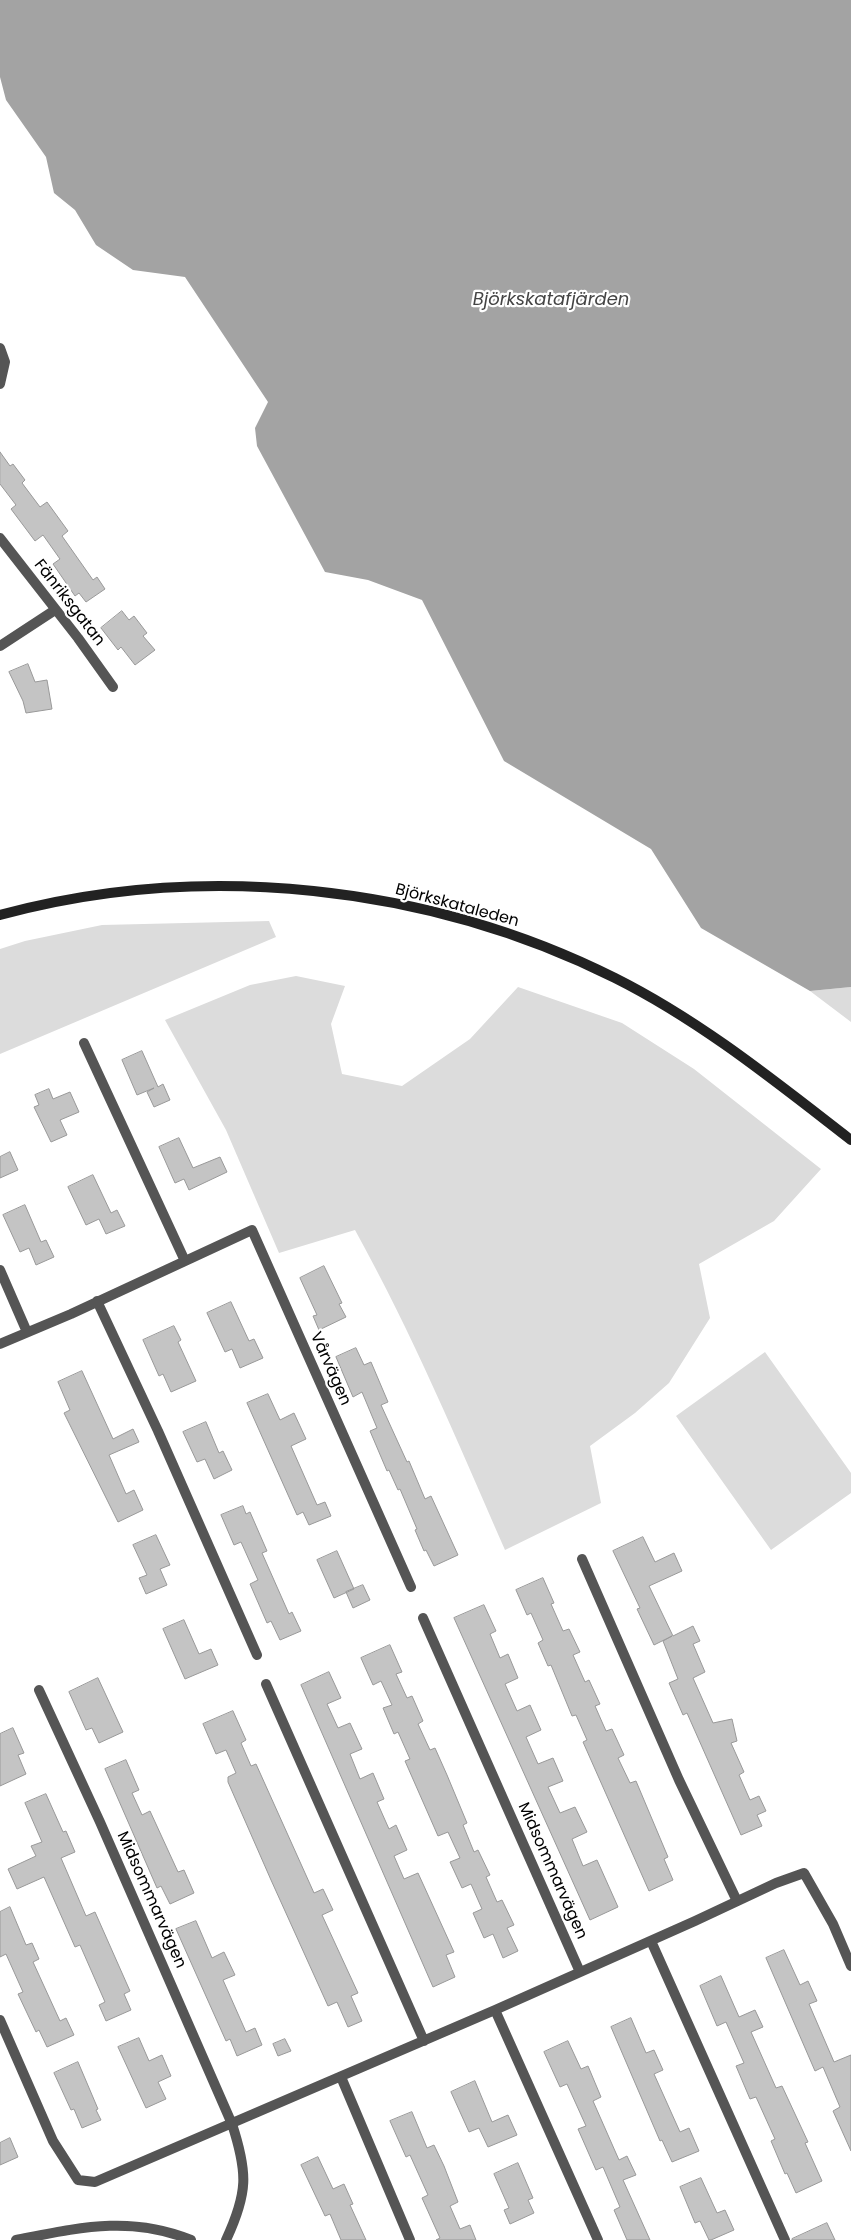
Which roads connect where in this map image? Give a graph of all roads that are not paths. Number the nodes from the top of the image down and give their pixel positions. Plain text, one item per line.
1 (0, 348) edge
2 (0, 384) edge
3 (0, 538) edge
4 (55, 610) junction
5 (0, 646) edge
6 (113, 686) dead end
7 (0, 915) edge
8 (84, 1043) dead end
9 (851, 1140) edge
10 (185, 1261) junction
11 (0, 1270) edge
12 (97, 1301) junction
13 (27, 1332) junction
14 (0, 1344) edge
15 (582, 1558) dead end
16 (411, 1587) dead end
17 (423, 1618) dead end
18 (257, 1655) dead end
19 (266, 1684) dead end
20 (39, 1690) dead end
21 (737, 1901) junction
22 (651, 1941) junction
23 (851, 1966) edge
24 (580, 1972) junction
25 (495, 2010) junction
26 (0, 2020) edge
27 (424, 2041) junction
28 (340, 2077) junction
29 (232, 2124) junction
30 (16, 2240) edge
31 (191, 2240) edge
32 (226, 2240) edge
33 (410, 2240) edge
34 (598, 2240) edge
35 (785, 2240) edge

1 - 2 street
3 - 4 street, Fänriksgatan
4 - 5 street
4 - 6 street, Fänriksgatan
7 - 9 main road, Björkskataleden
8 - 10 street
10 - 12 street, Vårvägen
10 - 16 street, Vårvägen
11 - 13 street
12 - 13 street, Vårvägen
12 - 18 street
13 - 14 street, Vårvägen
15 - 21 street
17 - 24 street, Midsommarvägen
19 - 27 street
20 - 29 street, Midsommarvägen
21 - 22 street
21 - 23 street
22 - 24 street
22 - 35 street
24 - 25 street
25 - 27 street
25 - 34 street
26 - 29 street
27 - 28 street
28 - 29 street
28 - 33 street
29 - 32 street, Midsommarvägen
30 - 31 street

